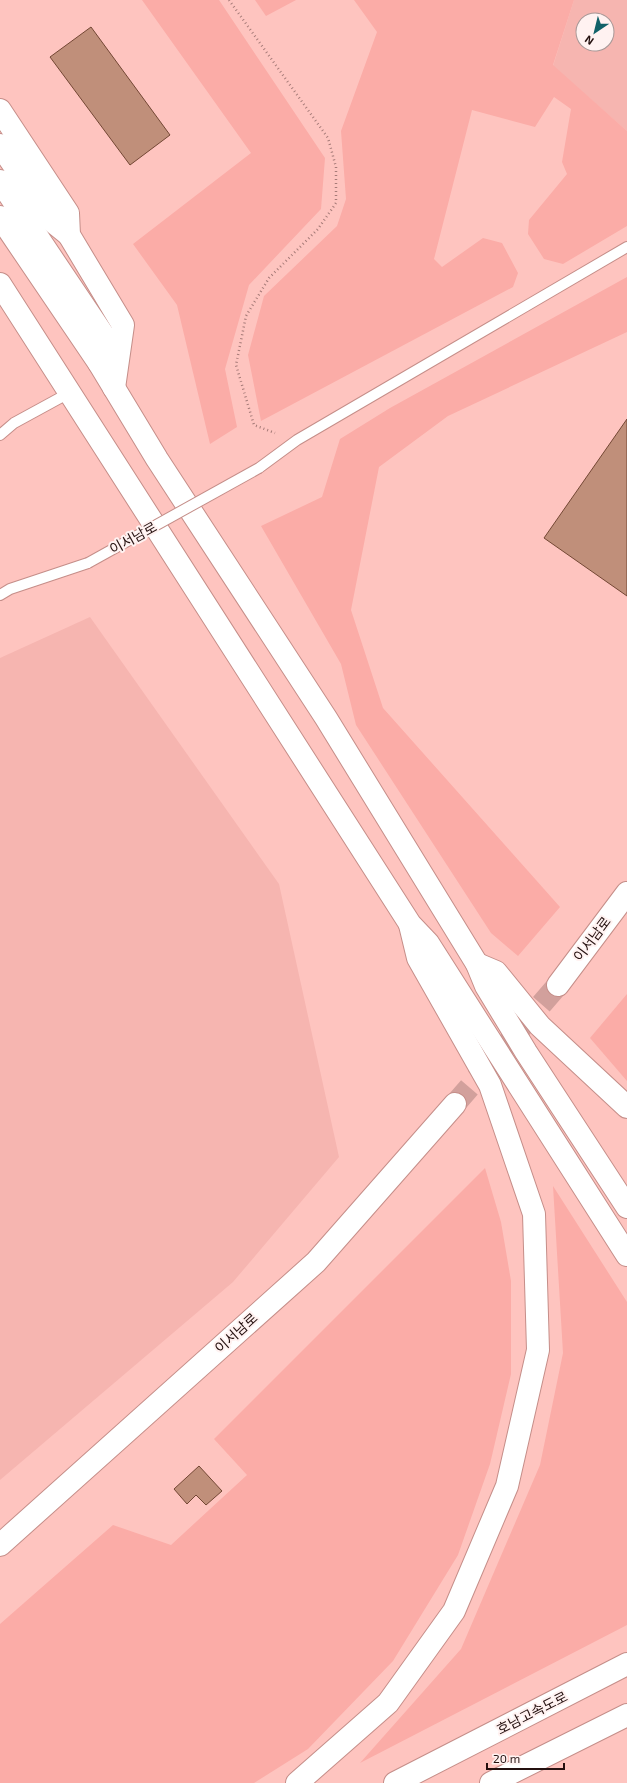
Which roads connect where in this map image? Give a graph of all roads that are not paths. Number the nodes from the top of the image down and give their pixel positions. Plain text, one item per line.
1 (0, 110) edge
2 (0, 145) edge
3 (0, 181) edge
4 (0, 217) edge
5 (69, 235) junction
6 (627, 248) edge
7 (2, 290) edge
8 (99, 363) junction
9 (114, 388) junction
10 (69, 393) junction
11 (0, 435) edge
12 (0, 595) edge
13 (627, 893) edge
14 (410, 924) junction
15 (477, 964) junction
16 (558, 986) tunnel mouth
17 (455, 1104) tunnel mouth
18 (627, 1107) edge
19 (627, 1207) edge
20 (627, 1255) edge
21 (0, 1545) edge
22 (627, 1664) edge
23 (627, 1715) edge
24 (296, 1783) edge
25 (395, 1783) edge
26 (491, 1783) edge

1 - 5 main road
2 - 5 main road
3 - 8 main road
4 - 8 main road
5 - 9 main road
6 - 12 lane, 이서남로, bridge
7 - 10 main road
8 - 9 main road
9 - 15 main road
10 - 11 lane
10 - 14 main road
13 - 16 main road, 이서남로
14 - 20 main road
14 - 24 main road
15 - 18 main road
15 - 19 main road
17 - 21 main road, 이서남로
22 - 25 main road, 호남고속도로
23 - 26 main road

